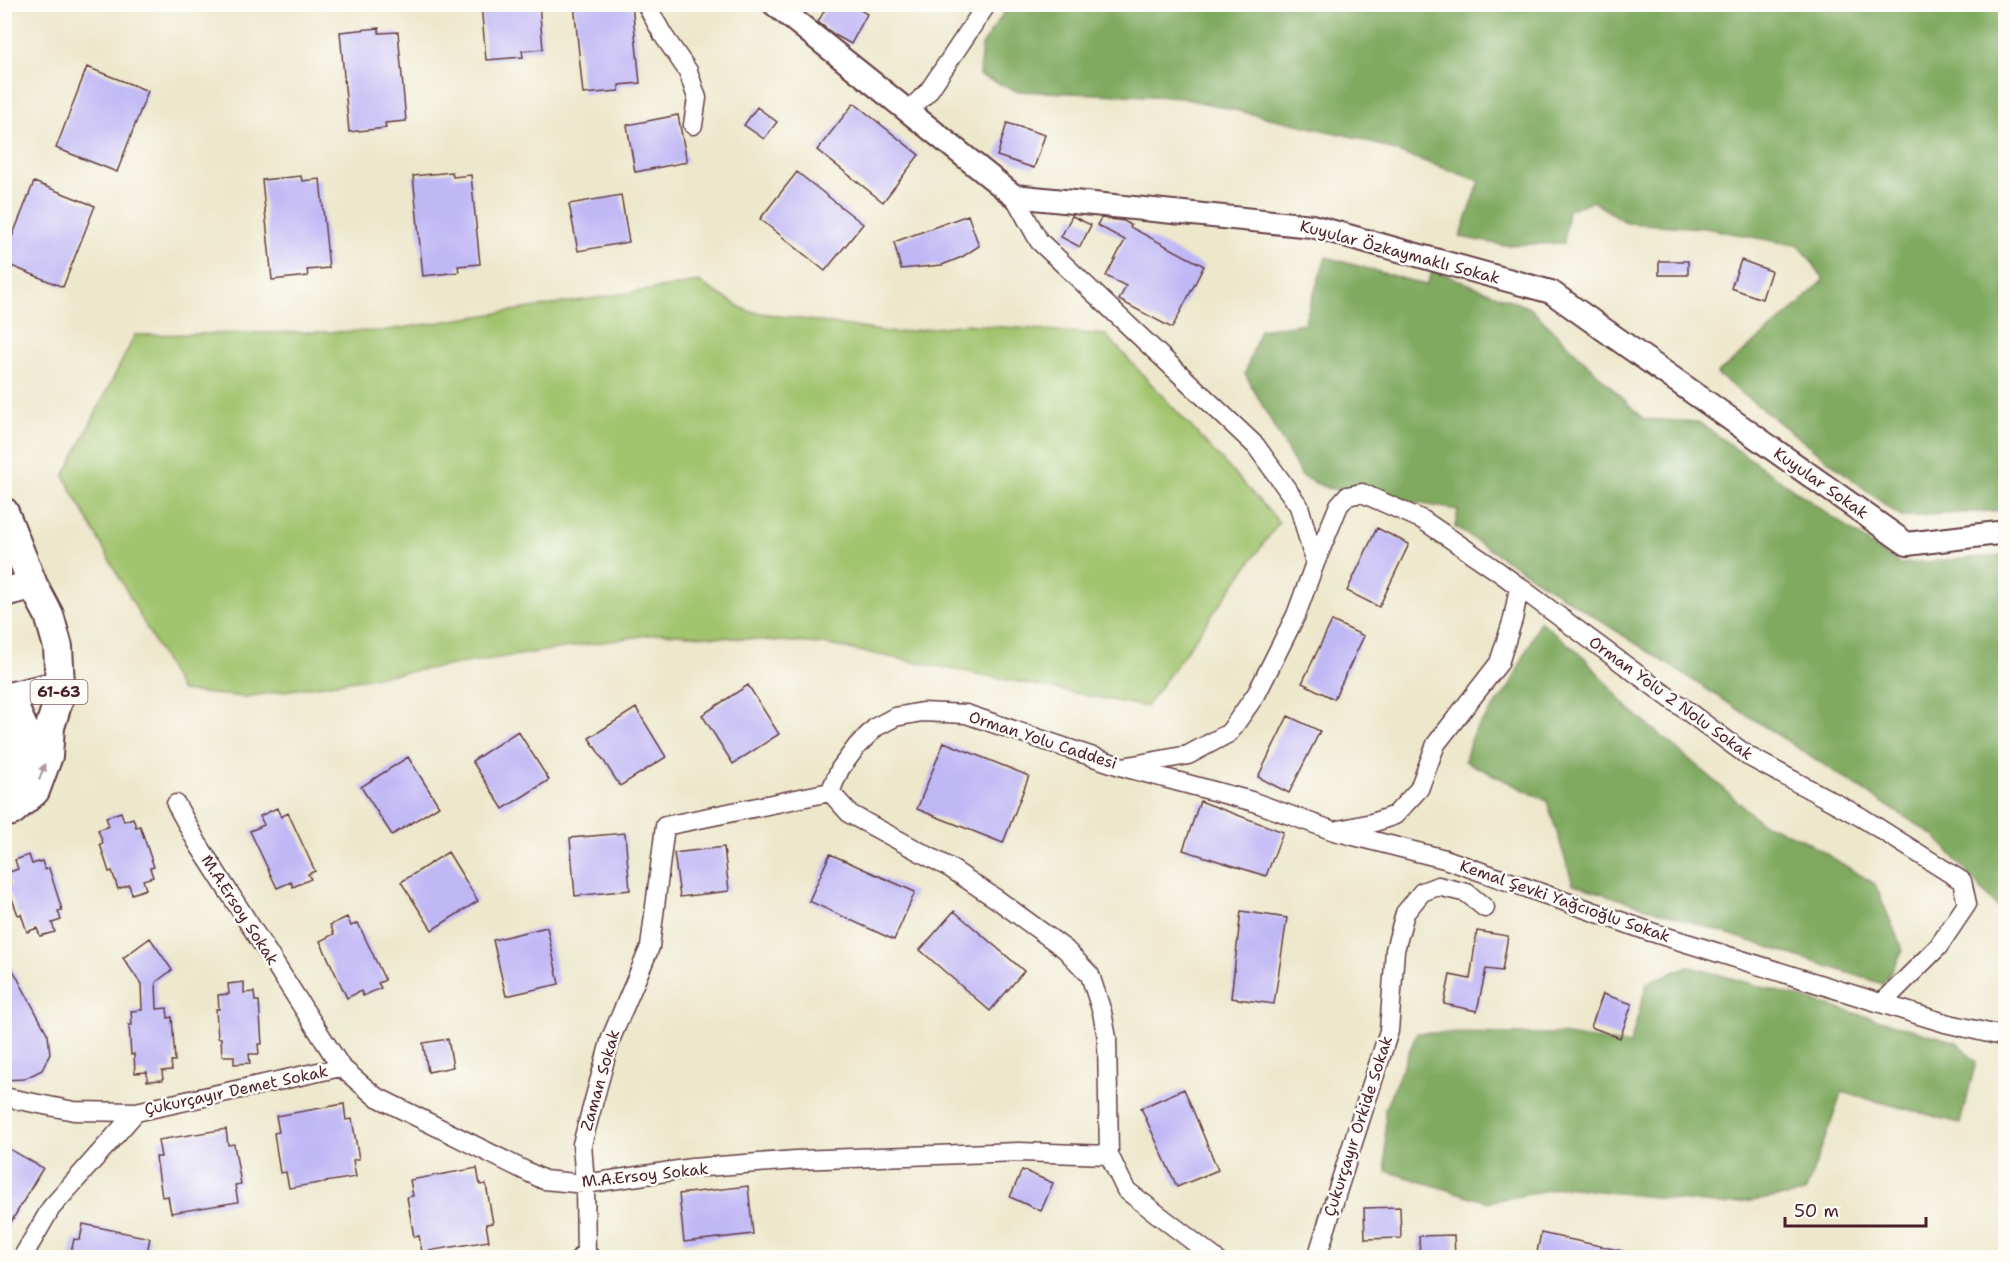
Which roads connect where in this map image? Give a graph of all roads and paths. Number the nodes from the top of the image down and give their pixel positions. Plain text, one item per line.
1 (646, 4) edge
2 (774, 4) edge
3 (987, 4) edge
4 (908, 111) junction
5 (693, 125) dead end
6 (1014, 196) junction
7 (1654, 365) joint
8 (4, 512) edge
9 (2006, 532) edge
10 (1315, 563) junction
11 (33, 585) junction
12 (1519, 587) junction
13 (4, 592) edge
14 (60, 685) junction
15 (4, 698) edge
16 (4, 704) edge
17 (1123, 767) junction
18 (4, 784) edge
19 (830, 792) junction
20 (176, 804) dead end
21 (4, 813) edge
22 (1334, 831) junction
23 (1485, 908) dead end
24 (1882, 1003) junction
25 (2006, 1037) edge
26 (341, 1067) junction
27 (4, 1097) edge
28 (136, 1112) junction
29 (1109, 1155) junction
30 (585, 1184) junction
31 (22, 1257) edge
32 (586, 1257) edge
33 (1215, 1257) edge
34 (1317, 1257) edge

1 - 5 street
2 - 4 street
3 - 4 street
4 - 6 street
6 - 7 street, Kuyular Özkaymaklı Sokak
6 - 10 street
7 - 9 street, Kuyular Sokak
8 - 11 main road
10 - 12 street, Orman Yolu 2 Nolu Sokak
10 - 17 street, Orman Yolu Caddesi
11 - 13 main road
11 - 14 main road, 61-63
12 - 22 street
12 - 24 street, Orman Yolu 2 Nolu Sokak
14 - 15 main road, 61-63
21 -> 14 main road, 61-63
16 - 18 main road, 61-63
17 - 19 street, Orman Yolu Caddesi
17 - 22 street, Kemal Şevki Yağcıoğlu Sokak
19 - 29 street
19 - 30 street, Zaman Sokak
20 - 26 street, M.A.Ersoy Sokak
22 - 24 street, Kemal Şevki Yağcıoğlu Sokak
23 - 34 street, Çukurçayır Orkide Sokak
24 - 25 street, Kemal Şevki Yağcıoğlu Sokak
26 - 28 street, Çukurçayır Demet Sokak
26 - 30 street, M.A.Ersoy Sokak
27 - 28 street
28 - 31 street, Çukurçayır Demet Sokak
29 - 30 street, M.A.Ersoy Sokak
29 - 33 street
30 - 32 street, Zaman Sokak

